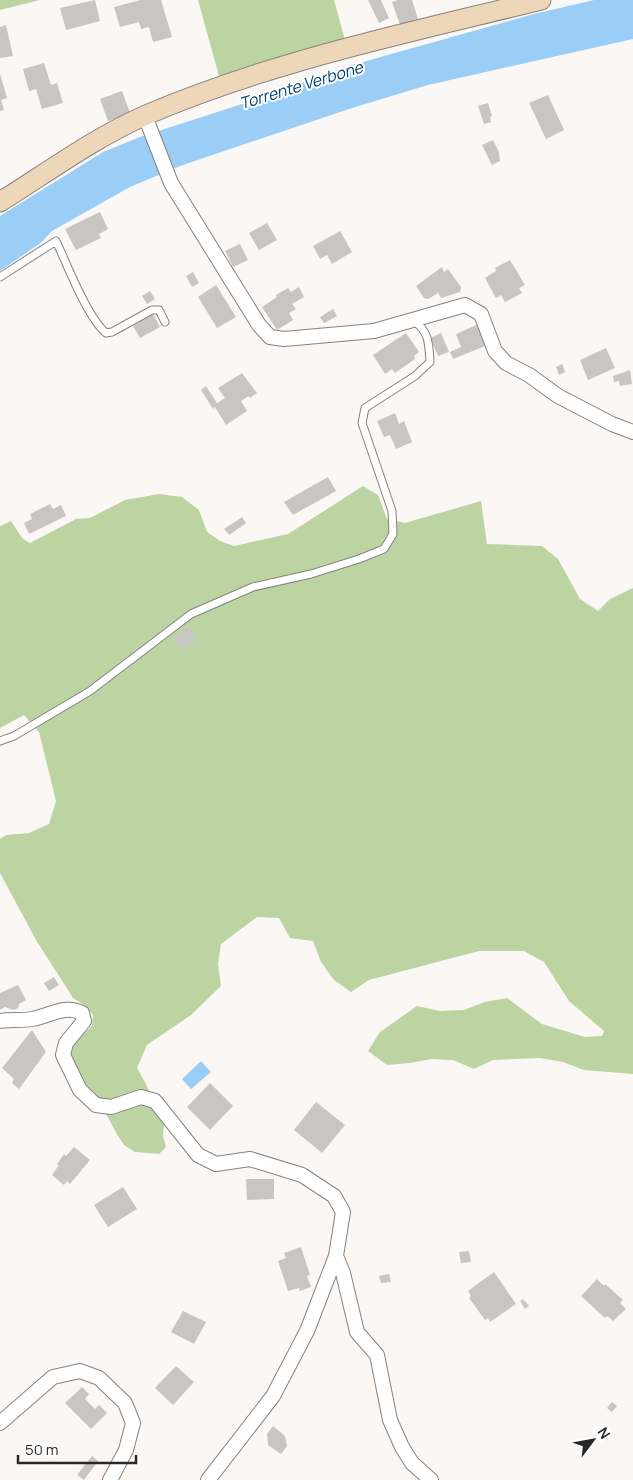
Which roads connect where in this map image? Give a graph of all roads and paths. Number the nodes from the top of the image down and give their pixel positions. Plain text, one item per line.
1 (541, 0) edge
2 (147, 123) junction
3 (0, 202) edge
4 (0, 277) edge
5 (413, 320) junction
6 (165, 322) dead end
7 (633, 432) edge
8 (0, 742) edge
9 (0, 1021) edge
10 (336, 1256) junction
11 (0, 1422) edge
12 (110, 1480) edge
13 (208, 1480) edge
14 (431, 1480) edge

1 - 2 main road
2 - 3 main road
2 - 5 street
4 - 6 lane
5 - 7 street
5 - 8 lane
9 - 10 street
10 - 13 street
10 - 14 street
11 - 12 street

